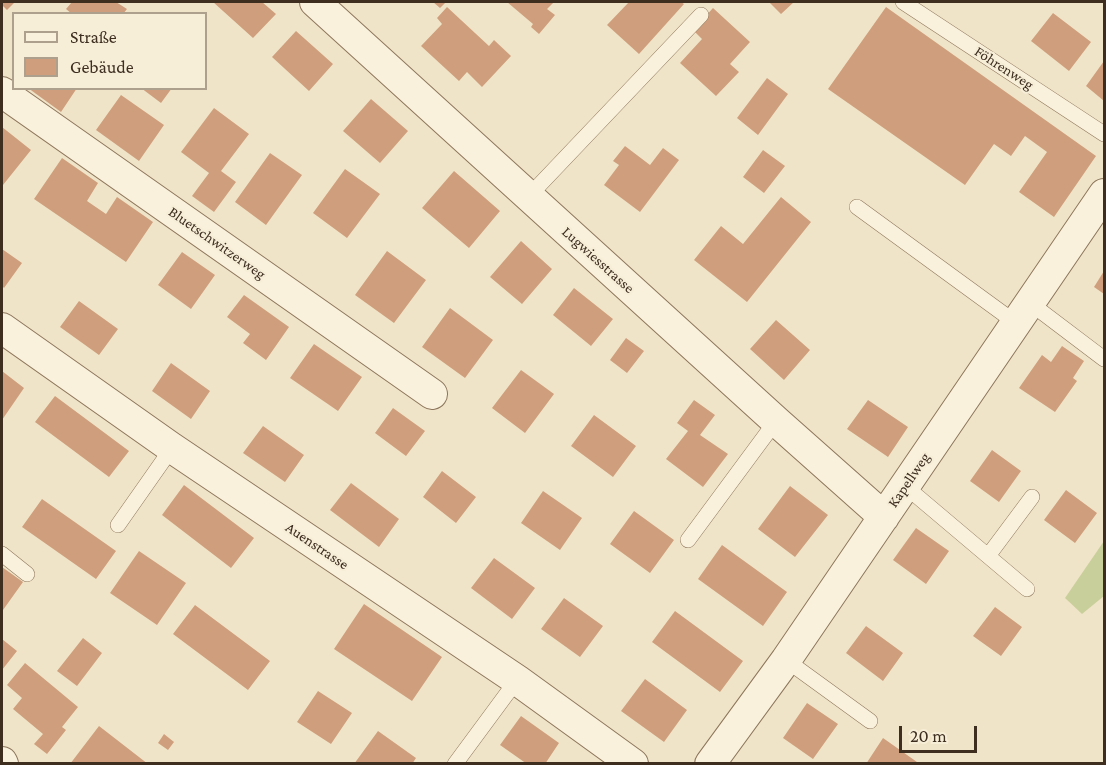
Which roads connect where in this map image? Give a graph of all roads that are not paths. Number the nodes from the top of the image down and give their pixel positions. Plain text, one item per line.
1 (315, 2) edge
2 (903, 2) edge
3 (701, 15) dead end
4 (2, 92) edge
5 (1104, 134) edge
6 (1104, 194) edge
7 (528, 197) junction
8 (857, 207) dead end
9 (1023, 313) junction
10 (2, 328) edge
11 (1104, 359) edge
12 (432, 393) dead end
13 (776, 421) junction
14 (172, 448) junction
15 (905, 486) junction
16 (1032, 497) dead end
17 (884, 516) junction
18 (118, 525) dead end
19 (688, 540) dead end
20 (2, 554) edge
21 (988, 556) junction
22 (27, 574) dead end
23 (1027, 589) dead end
24 (786, 660) junction
25 (517, 680) junction
26 (870, 721) dead end
27 (455, 764) edge
28 (633, 764) edge
29 (710, 764) edge

1 - 7 street, Lugwiesstrasse
2 - 5 lane, Föhrenweg
3 - 7 lane
4 - 12 street, Bluetschwitzerweg
6 - 9 street, Kapellweg
7 - 13 street, Lugwiesstrasse
8 - 9 lane
9 - 11 lane
9 - 15 street, Kapellweg
10 - 14 street, Auenstrasse
13 - 17 street, Lugwiesstrasse
13 - 19 lane
14 - 18 lane
14 - 25 street, Auenstrasse
15 - 17 street, Kapellweg
15 - 21 lane
16 - 21 lane
17 - 24 street, Kapellweg
20 - 22 lane
21 - 23 lane
24 - 26 lane
24 - 29 street, Kapellweg
25 - 27 lane
25 - 28 street, Auenstrasse

